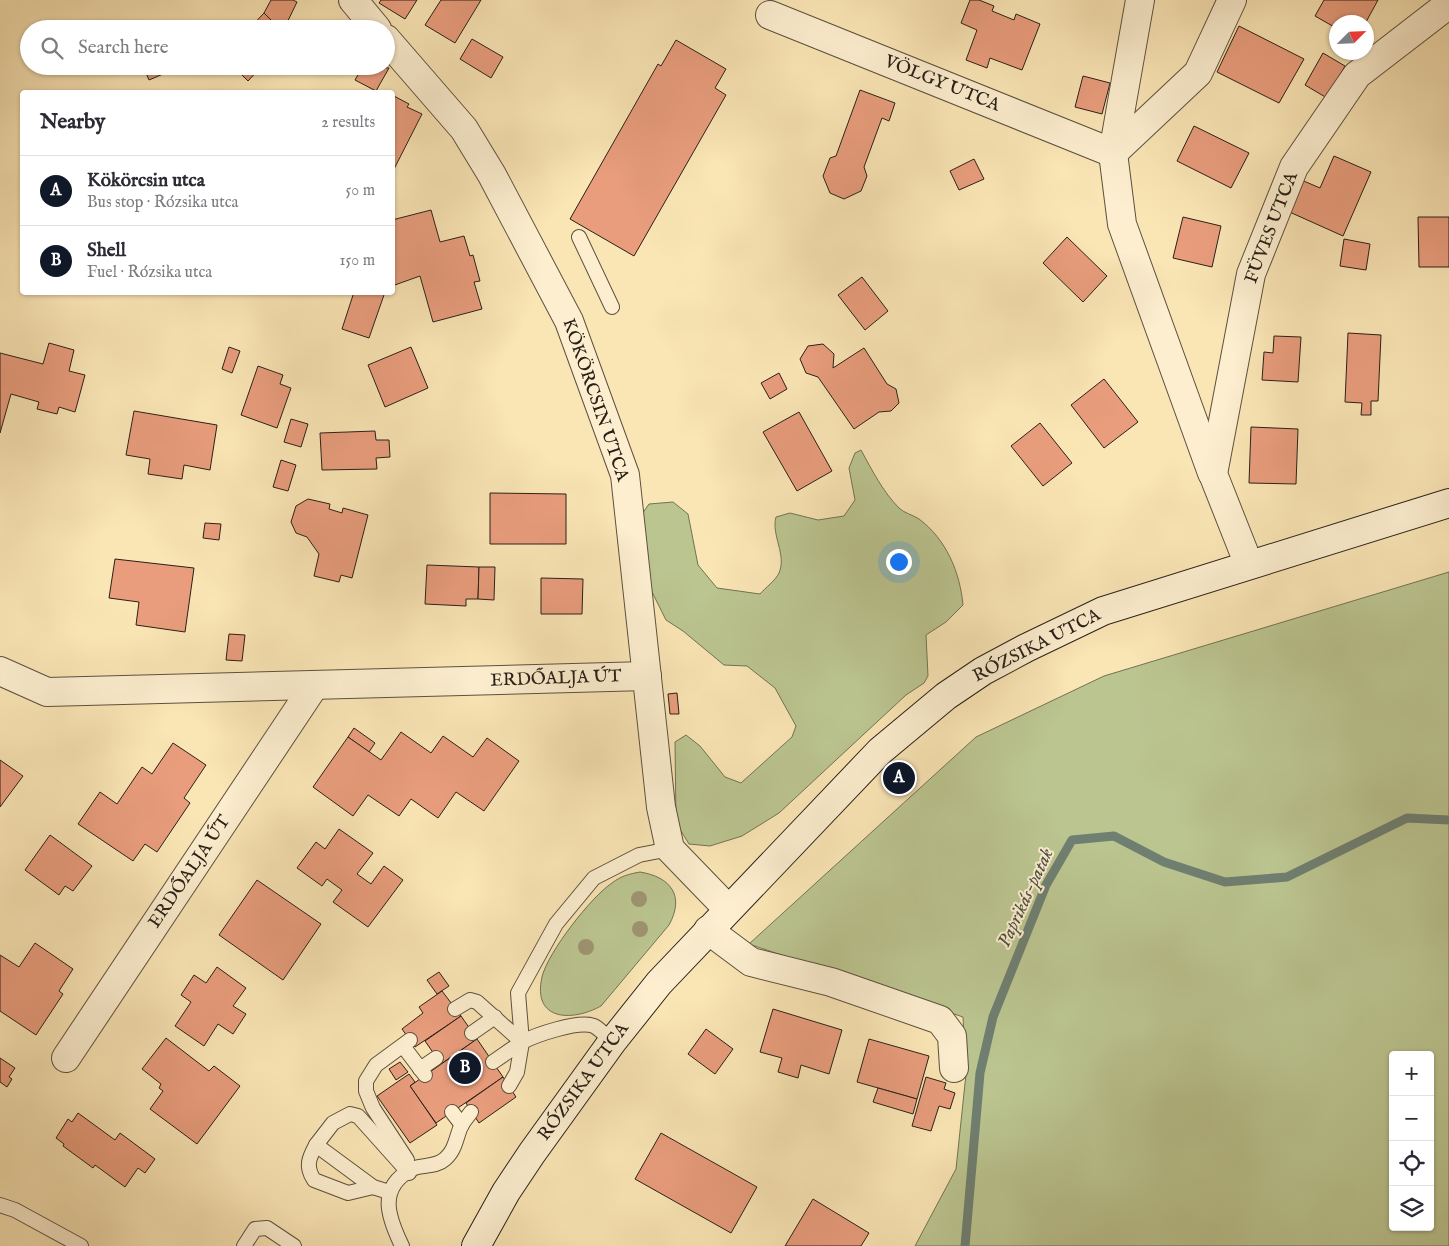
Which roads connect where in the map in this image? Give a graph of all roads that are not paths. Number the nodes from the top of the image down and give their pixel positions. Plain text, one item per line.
1 (353, 0) edge
2 (1140, 0) edge
3 (1232, 0) edge
4 (1449, 4) edge
5 (770, 15) dead end
6 (370, 20) edge
7 (395, 50) edge
8 (1113, 153) junction
9 (579, 237) dead end
10 (612, 307) dead end
11 (1213, 474) junction
12 (1449, 503) edge
13 (1249, 565) junction
14 (0, 671) edge
15 (647, 676) junction
16 (314, 686) junction
17 (670, 849) junction
18 (728, 909) junction
19 (708, 930) junction
20 (455, 1009) dead end
21 (495, 1017) junction
22 (472, 1033) dead end
23 (522, 1042) junction
24 (612, 1042) junction
25 (66, 1058) dead end
26 (436, 1058) dead end
27 (493, 1062) dead end
28 (954, 1068) dead end
29 (509, 1086) dead end
30 (452, 1112) dead end
31 (471, 1112) dead end
32 (462, 1125) junction
33 (316, 1145) junction
34 (411, 1171) junction
35 (374, 1186) junction
36 (389, 1192) junction
37 (0, 1205) edge
38 (82, 1246) edge
39 (244, 1246) edge
40 (294, 1246) edge
41 (402, 1246) edge
42 (476, 1246) edge

1 - 6 street
2 - 8 street
3 - 8 street
4 - 11 street, FÜVES UTCA
5 - 8 street, VÖLGY UTCA
7 - 15 street, KÖKÖRCSIN UTCA
8 - 11 street
9 - 10 lane
11 - 13 street
12 - 13 street, RÓZSIKA UTCA
13 - 18 street, RÓZSIKA UTCA
14 - 16 street, ERDŐALJA ÚT
15 - 16 street, ERDŐALJA ÚT
15 - 17 street, KÖKÖRCSIN UTCA
16 - 25 street, ERDŐALJA ÚT
17 - 18 street
17 - 23 lane
18 - 19 street, RÓZSIKA UTCA
19 - 24 street, RÓZSIKA UTCA
19 - 28 street
20 - 21 lane
21 - 22 lane
21 - 23 lane
23 - 24 lane
23 - 27 lane
23 - 29 lane
24 - 42 street, RÓZSIKA UTCA
26 - 34 lane
30 - 32 lane
31 - 32 lane
32 - 34 lane
33 - 34 lane
33 - 35 lane
33 - 35 lane
34 - 36 lane
35 - 36 lane
36 - 41 lane
37 - 38 lane
39 - 40 lane

